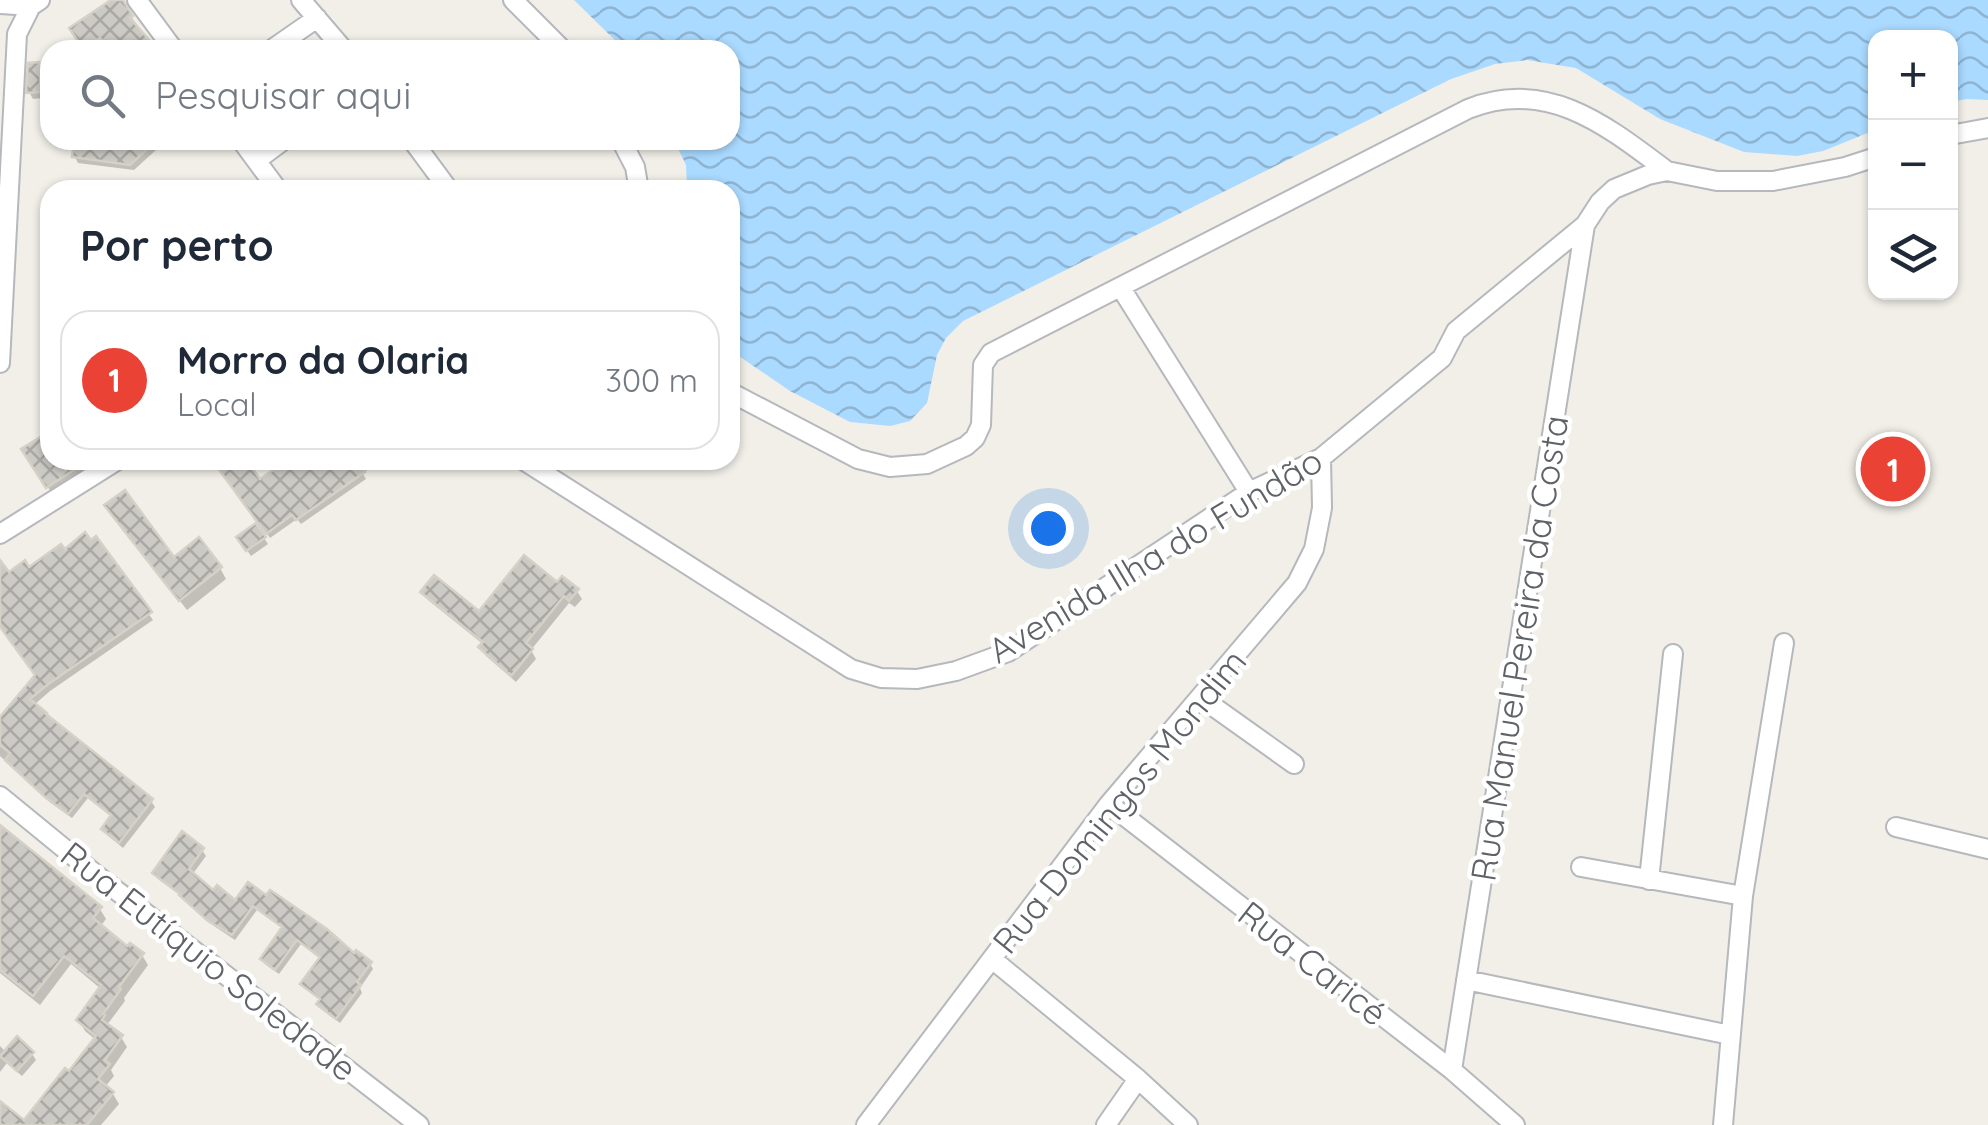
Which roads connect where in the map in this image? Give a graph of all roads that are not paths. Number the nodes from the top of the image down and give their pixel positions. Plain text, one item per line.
1 (136, 0) edge
2 (301, 0) edge
3 (512, 0) edge
4 (36, 3) edge
5 (0, 4) edge
6 (318, 18) junction
7 (17, 34) junction
8 (166, 40) edge
9 (286, 40) edge
10 (336, 40) edge
11 (552, 40) edge
12 (1988, 128) edge
13 (1958, 134) edge
14 (249, 150) edge
15 (270, 150) edge
16 (419, 150) edge
17 (626, 150) edge
18 (1868, 159) edge
19 (257, 160) junction
20 (1667, 172) junction
21 (271, 180) edge
22 (442, 180) edge
23 (637, 180) edge
24 (1585, 225) junction
25 (1121, 288) junction
26 (0, 363) edge
27 (740, 397) edge
28 (1321, 458) junction
29 (101, 470) edge
30 (539, 470) edge
31 (1248, 492) junction
32 (3, 526) edge
33 (1784, 643) dead end
34 (1673, 654) dead end
35 (1200, 697) junction
36 (1294, 764) dead end
37 (0, 796) edge
38 (1109, 804) junction
39 (1896, 827) dead end
40 (1988, 849) edge
41 (1581, 867) dead end
42 (1649, 880) junction
43 (1743, 896) junction
44 (992, 959) junction
45 (1466, 980) junction
46 (1730, 1035) junction
47 (1452, 1070) junction
48 (1138, 1079) junction
49 (419, 1125) edge
50 (866, 1125) edge
51 (1106, 1125) edge
52 (1188, 1125) edge
53 (1515, 1125) edge
54 (1722, 1125) edge

1 - 8 street
2 - 6 street
3 - 11 street
4 - 5 street
4 - 7 street
5 - 7 street
6 - 9 street
6 - 10 street
7 - 26 street
12 - 13 street
14 - 19 street
15 - 19 street
16 - 22 street
17 - 23 street
18 - 20 street
19 - 21 street
20 - 24 street, Avenida Ilha do Fundão
20 - 25 street
24 - 28 street, Avenida Ilha do Fundão
24 - 45 street, Rua Manuel Pereira da Costa
25 - 27 street
25 - 31 street
28 - 31 street, Avenida Ilha do Fundão
28 - 35 street, Rua Domingos Mondim
29 - 32 street
30 - 31 street, Avenida Ilha do Fundão
33 - 43 street
34 - 42 street
35 - 36 street
35 - 38 street, Rua Domingos Mondim
37 - 49 street, Rua Eutíquio Soledade
38 - 44 street, Rua Domingos Mondim
38 - 47 street, Rua Caricé
39 - 40 street
41 - 42 street
42 - 43 street
43 - 46 street
44 - 48 street
44 - 50 street, Rua Domingos Mondim
45 - 46 street
45 - 47 street, Rua Manuel Pereira da Costa
46 - 54 street
47 - 53 street, Rua Caricé
48 - 51 street
48 - 52 street

